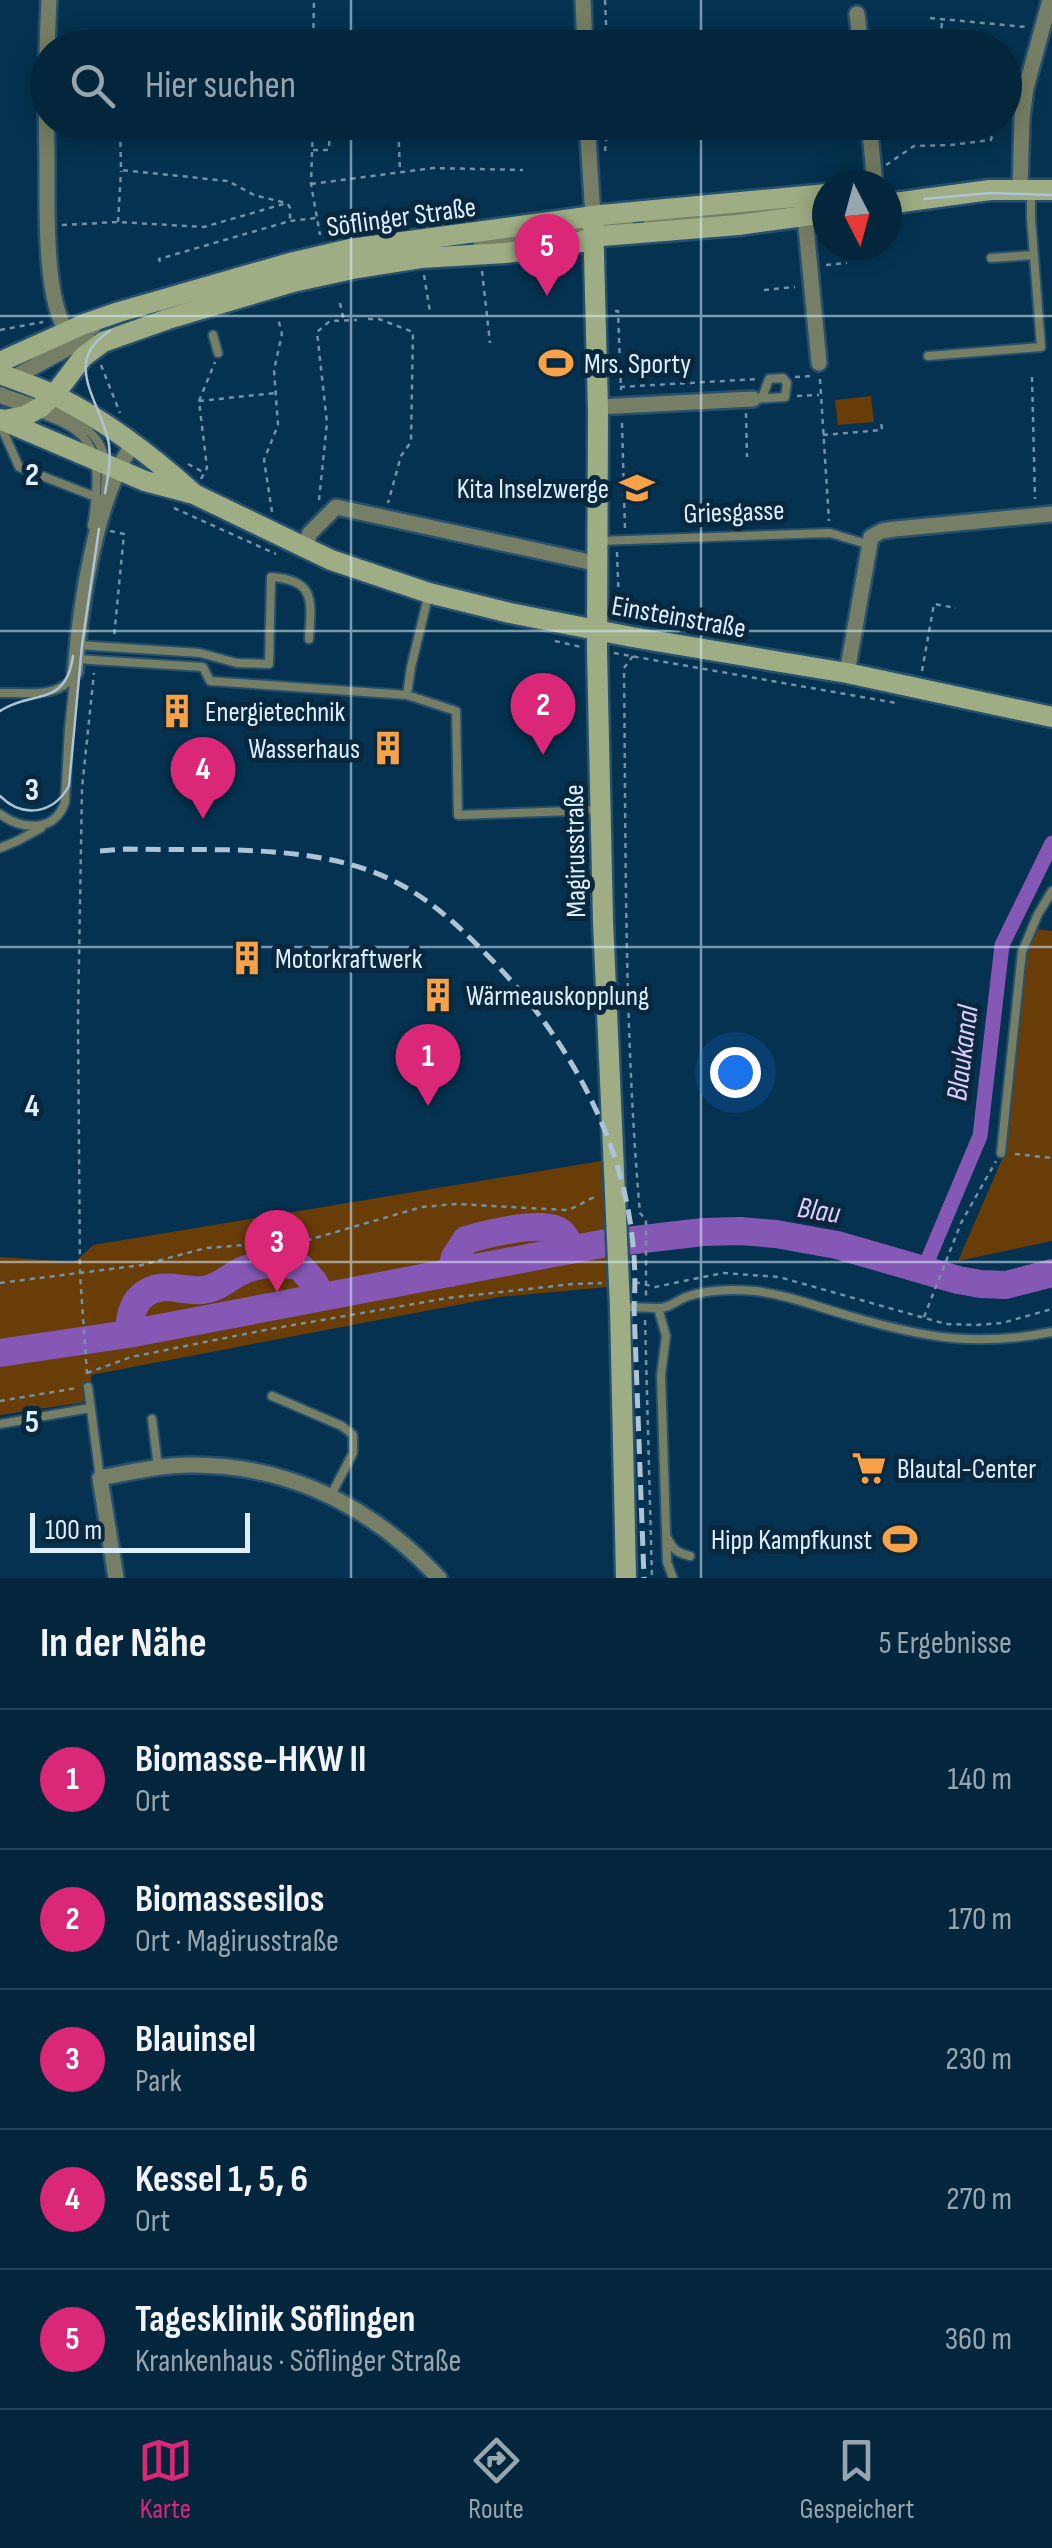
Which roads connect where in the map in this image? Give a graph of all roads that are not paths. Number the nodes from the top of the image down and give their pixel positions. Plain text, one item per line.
1 (49, 0) edge
2 (584, 0) edge
3 (1050, 0) edge
4 (857, 14) dead end
5 (47, 30) edge
6 (585, 30) edge
7 (859, 30) edge
8 (1022, 88) edge
9 (1026, 88) junction
10 (47, 140) edge
11 (588, 140) edge
12 (873, 140) edge
13 (879, 170) edge
14 (1034, 189) edge
15 (902, 193) edge
16 (812, 196) edge
17 (812, 211) edge
18 (812, 214) edge
19 (805, 216) junction
20 (594, 228) junction
21 (1034, 255) junction
22 (991, 258) dead end
23 (214, 336) dead end
24 (82, 342) junction
25 (218, 353) road end
26 (928, 356) dead end
27 (818, 362) dead end
28 (3, 378) edge
29 (753, 399) junction
30 (43, 405) junction
31 (597, 407) junction
32 (1, 416) edge
33 (132, 445) junction
34 (106, 464) junction
35 (194, 494) junction
36 (102, 499) junction
37 (1044, 515) edge
38 (599, 541) junction
39 (870, 545) junction
40 (304, 548) junction
41 (92, 549) junction
42 (609, 560) junction
43 (429, 594) junction
44 (598, 630) junction
45 (309, 639) dead end
46 (76, 658) junction
47 (847, 674) junction
48 (0, 693) edge
49 (407, 694) junction
50 (1052, 716) edge
51 (600, 810) junction
52 (0, 814) edge
53 (46, 824) junction
54 (0, 848) edge
55 (1052, 891) edge
56 (1001, 1153) road end
57 (620, 1307) junction
58 (658, 1308) junction
59 (1052, 1332) edge
60 (88, 1387) road end
61 (272, 1396) dead end
62 (90, 1408) junction
63 (152, 1419) dead end
64 (0, 1424) edge
65 (158, 1467) junction
66 (100, 1478) junction
67 (331, 1495) junction
68 (666, 1534) junction
69 (690, 1556) dead end
70 (116, 1578) edge
71 (439, 1578) edge
72 (626, 1578) edge
73 (673, 1578) edge

1 - 5 street
2 - 6 street
3 - 9 street
4 - 7 street
8 - 9 lane
9 - 14 street
10 - 24 street
11 - 20 street, Magirusstraße
12 - 13 street
14 - 15 street
14 - 21 lane
16 - 20 street, Söflinger Straße
17 - 20 lane
18 - 19 street, Söflinger Straße
19 - 20 street, Söflinger Straße
19 - 27 street
20 - 24 lane
20 - 24 street, Söflinger Straße
20 - 24 lane
20 - 24 street, Söflinger Straße
20 - 31 street, Magirusstraße
21 - 22 lane
21 - 26 lane
23 - 25 lane
24 - 28 street, Söflinger Straße
24 - 30 street
28 - 30 street, Einsteinstraße
29 - 29 lane
29 - 31 street
30 - 32 street
30 - 33 street, Einsteinstraße
30 - 34 lane
31 - 38 street, Magirusstraße
32 - 34 street, Einsteinstraße
32 - 36 lane
33 - 34 street
33 - 35 street, Einsteinstraße
34 - 35 street, Einsteinstraße
34 - 36 street
34 - 36 lane
35 - 40 street, Einsteinstraße
36 - 41 street
36 - 41 lane
37 - 39 street
38 - 39 lane, Griesgasse
38 - 42 street, Magirusstraße
39 - 47 street
40 - 42 street, Einsteinstraße
40 - 43 street, Einsteinstraße
41 - 46 street
42 - 44 street, Magirusstraße
43 - 44 street, Einsteinstraße
43 - 49 lane
44 - 47 street, Einsteinstraße
44 - 51 street, Magirusstraße
45 - 46 lane
46 - 48 lane
46 - 49 lane
46 - 53 lane
47 - 50 street, Einsteinstraße
49 - 51 lane
51 - 57 street, Magirusstraße
52 - 53 lane
53 - 54 lane
55 - 56 lane
57 - 58 lane
57 - 72 street, Magirusstraße
58 - 59 lane
58 - 68 lane
60 - 62 lane
61 - 67 lane
62 - 64 lane
62 - 66 lane
63 - 65 lane
65 - 66 street
65 - 67 street
66 - 70 street
67 - 71 street
68 - 69 lane
68 - 73 lane

